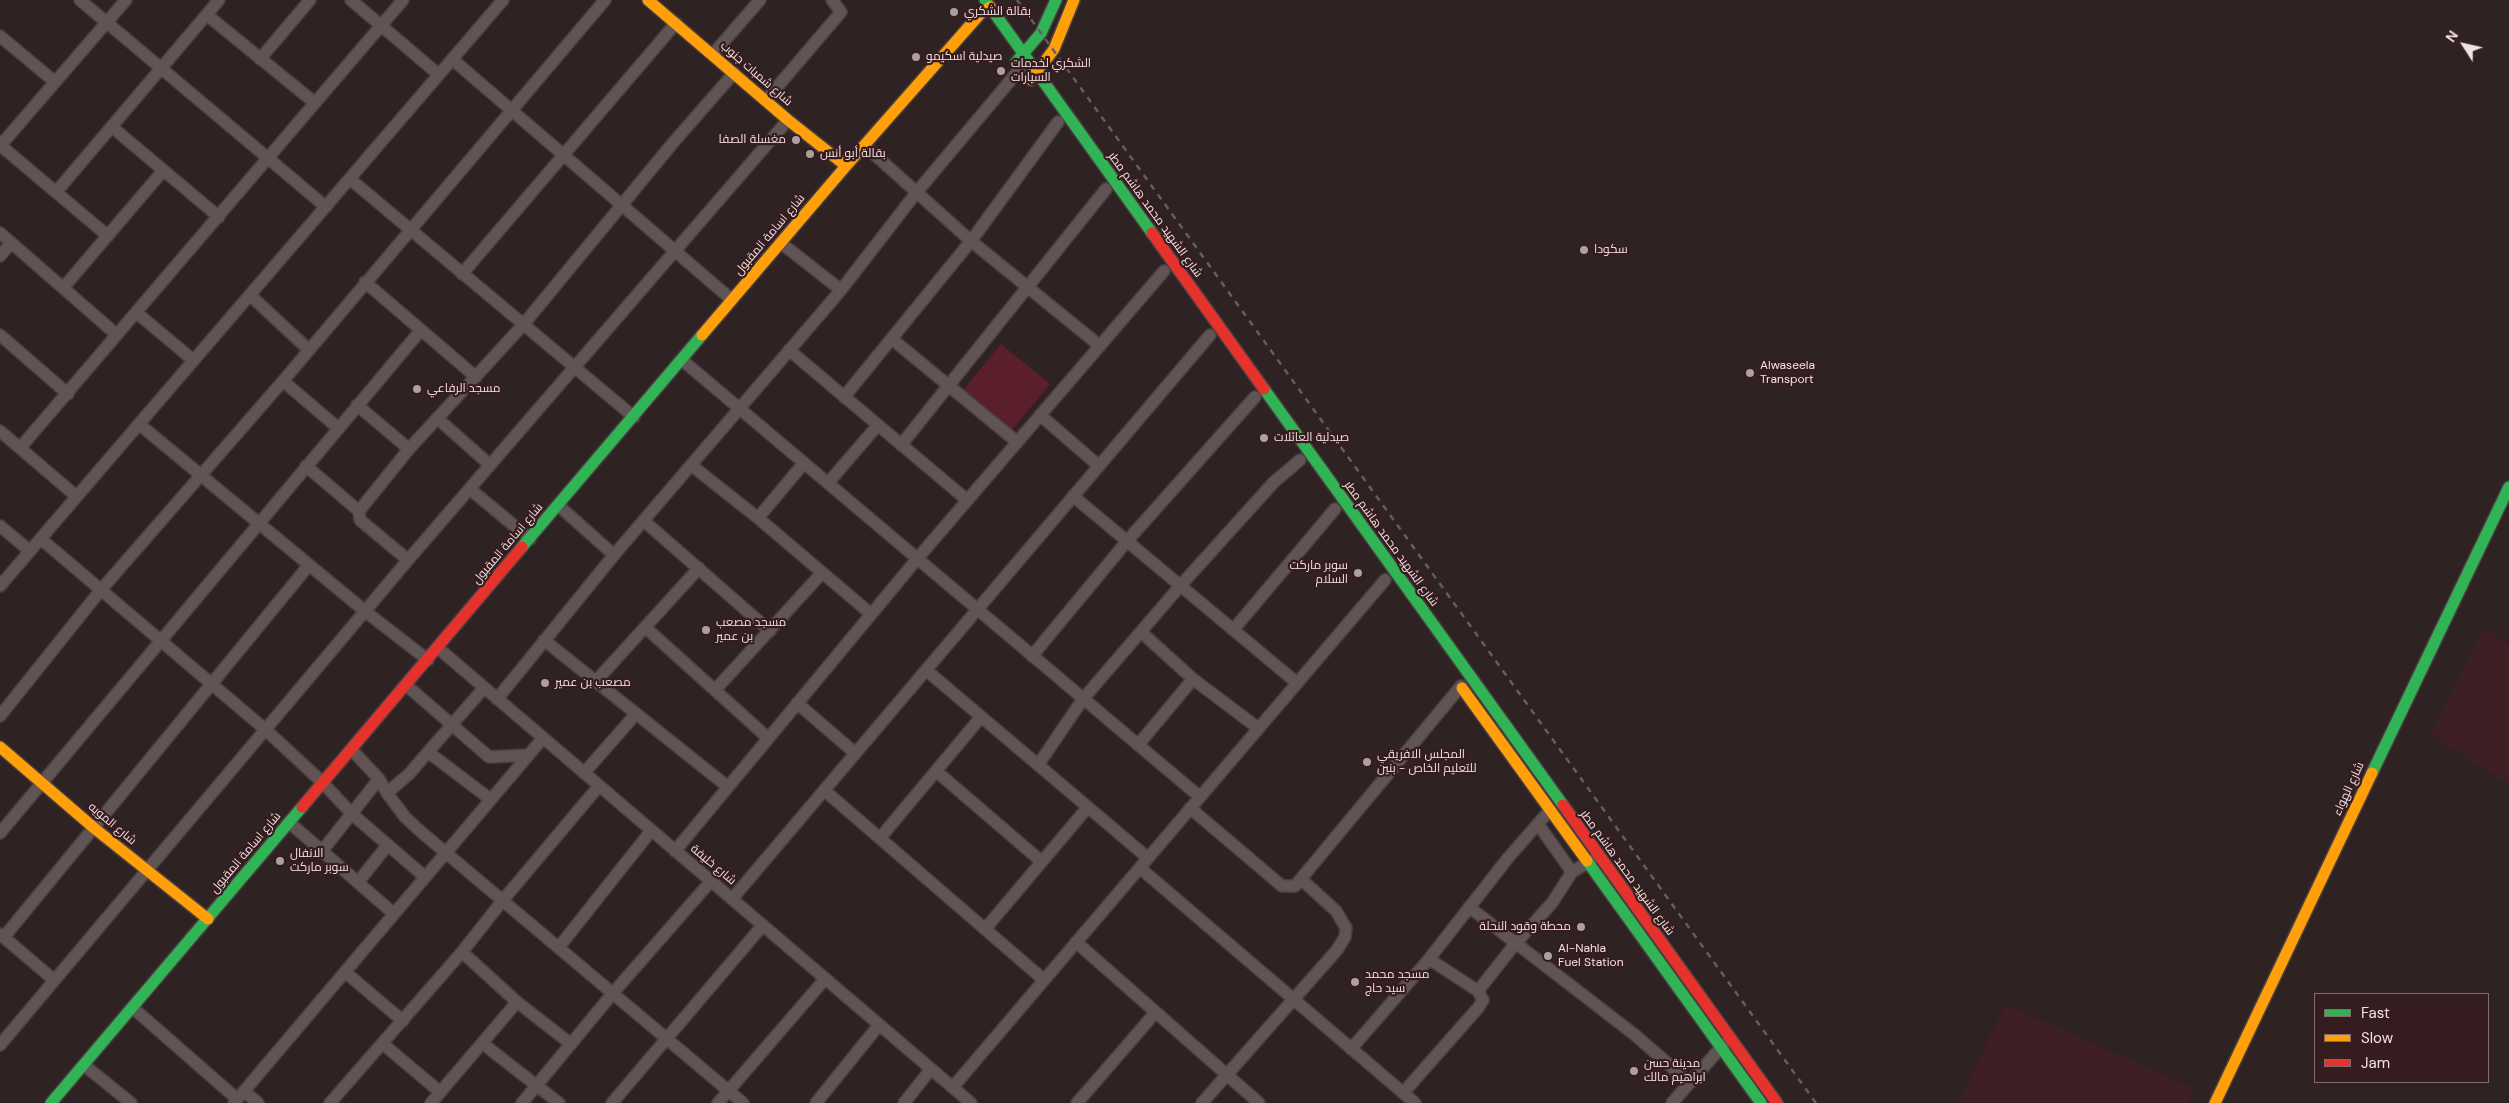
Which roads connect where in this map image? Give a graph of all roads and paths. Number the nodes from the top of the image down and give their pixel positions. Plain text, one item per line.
1 (80, 0) edge
2 (126, 0) edge
3 (219, 0) edge
4 (310, 0) edge
5 (351, 0) edge
6 (403, 0) edge
7 (503, 0) edge
8 (605, 0) edge
9 (648, 0) edge
10 (760, 0) edge
11 (832, 0) edge
12 (1056, 0) edge
13 (1074, 0) edge
14 (983, 7) edge
15 (207, 15) junction
16 (676, 23) junction
17 (107, 24) junction
18 (381, 26) junction
19 (0, 36) edge
20 (1023, 53) junction
21 (713, 54) junction
22 (260, 59) junction
23 (452, 59) junction
24 (1018, 66) junction
25 (160, 68) junction
26 (1036, 72) junction
27 (438, 74) junction
28 (734, 74) junction
29 (55, 82) junction
30 (1029, 82) junction
31 (766, 100) junction
32 (315, 103) junction
33 (510, 111) junction
34 (788, 120) junction
35 (1058, 122) junction
36 (112, 127) junction
37 (1074, 144) dead end
38 (0, 146) edge
39 (864, 146) junction
40 (564, 156) junction
41 (269, 159) junction
42 (846, 166) junction
43 (162, 172) junction
44 (350, 180) junction
45 (1106, 189) dead end
46 (57, 191) junction
47 (916, 193) junction
48 (620, 206) junction
49 (326, 207) junction
50 (219, 217) junction
51 (410, 230) junction
52 (0, 232) edge
53 (108, 236) junction
54 (971, 241) junction
55 (11, 243) junction
56 (781, 244) junction
57 (676, 253) junction
58 (0, 256) edge
59 (1164, 271) dead end
60 (462, 274) junction
61 (365, 282) junction
62 (1029, 286) junction
63 (63, 288) junction
64 (840, 290) junction
65 (251, 296) junction
66 (732, 300) junction
67 (136, 313) junction
68 (1201, 322) dead end
69 (523, 325) junction
70 (421, 330) junction
71 (0, 335) edge
72 (117, 335) junction
73 (892, 339) junction
74 (1100, 346) junction
75 (308, 349) junction
76 (789, 350) junction
77 (193, 360) junction
78 (682, 360) junction
79 (575, 368) junction
80 (476, 377) junction
81 (283, 381) junction
82 (949, 387) junction
83 (68, 394) junction
84 (844, 397) junction
85 (1254, 397) dead end
86 (357, 405) junction
87 (739, 408) junction
88 (1040, 415) junction
89 (634, 417) junction
90 (437, 418) junction
91 (139, 424) junction
92 (878, 425) junction
93 (338, 428) junction
94 (0, 432) edge
95 (1017, 442) junction
96 (901, 444) junction
97 (20, 448) junction
98 (409, 449) junction
99 (1299, 460) dead end
100 (804, 463) junction
101 (490, 465) junction
102 (691, 465) junction
103 (306, 466) junction
104 (1099, 466) junction
105 (200, 476) junction
106 (828, 483) junction
107 (2509, 487) edge
108 (470, 489) junction
109 (76, 496) junction
110 (1073, 496) junction
111 (1326, 496) dead end
112 (967, 500) junction
113 (559, 506) junction
114 (359, 511) junction
115 (758, 518) junction
116 (644, 521) junction
117 (258, 523) junction
118 (0, 526) edge
119 (41, 539) junction
120 (530, 539) junction
121 (1128, 540) junction
122 (30, 551) junction
123 (614, 555) junction
124 (917, 559) junction
125 (408, 560) junction
126 (309, 565) junction
127 (699, 568) junction
128 (1376, 568) dead end
129 (821, 574) junction
130 (1181, 585) junction
131 (0, 586) edge
132 (100, 591) junction
133 (977, 610) junction
134 (366, 612) junction
135 (871, 614) junction
136 (646, 628) junction
137 (1233, 630) junction
138 (770, 631) junction
139 (1141, 632) junction
140 (159, 640) junction
141 (544, 640) junction
142 (438, 648) junction
143 (1032, 656) junction
144 (428, 660) junction
145 (926, 670) junction
146 (1193, 679) junction
147 (596, 681) junction
148 (1297, 683) junction
149 (212, 684) junction
150 (406, 685) junction
151 (484, 688) junction
152 (715, 690) junction
153 (497, 699) junction
154 (1083, 699) junction
155 (797, 704) junction
156 (635, 715) junction
157 (0, 716) edge
158 (981, 717) junction
159 (451, 725) junction
160 (1258, 728) junction
161 (267, 731) junction
162 (543, 738) junction
163 (768, 738) junction
164 (1138, 745) junction
165 (0, 747) edge
166 (352, 750) junction
167 (428, 752) junction
168 (855, 753) junction
169 (528, 756) junction
170 (1038, 766) junction
171 (936, 771) junction
172 (584, 773) junction
173 (379, 779) junction
174 (40, 782) junction
175 (322, 782) junction
176 (599, 786) junction
177 (728, 787) junction
178 (824, 790) junction
179 (387, 793) junction
180 (1200, 797) junction
181 (490, 799) junction
182 (1088, 806) junction
183 (1190, 808) junction
184 (1550, 810) junction
185 (352, 814) junction
186 (290, 823) junction
187 (1538, 824) junction
188 (94, 828) junction
189 (651, 830) junction
190 (0, 833) edge
191 (880, 838) junction
192 (387, 846) junction
193 (322, 851) junction
194 (675, 851) junction
195 (446, 852) junction
196 (1597, 854) junction
197 (1148, 858) junction
198 (1042, 862) junction
199 (1588, 864) junction
200 (1140, 868) junction
201 (147, 871) junction
202 (1572, 872) junction
203 (425, 877) junction
204 (1301, 879) junction
205 (711, 881) junction
206 (358, 882) junction
207 (732, 899) junction
208 (503, 900) junction
209 (1469, 907) junction
210 (394, 914) junction
211 (208, 919) junction
212 (763, 925) junction
213 (985, 929) junction
214 (2, 936) edge
215 (1076, 942) junction
216 (1515, 944) junction
217 (559, 947) junction
218 (462, 952) junction
219 (1429, 959) junction
220 (345, 972) junction
221 (825, 979) junction
222 (54, 980) junction
223 (1044, 980) junction
224 (1478, 991) junction
225 (613, 993) junction
226 (1293, 1000) junction
227 (517, 1002) junction
228 (133, 1008) junction
229 (1155, 1013) junction
230 (403, 1021) junction
231 (879, 1025) junction
232 (667, 1039) junction
233 (1730, 1039) junction
234 (482, 1043) junction
235 (383, 1044) junction
236 (571, 1044) junction
237 (0, 1045) edge
238 (1720, 1047) junction
239 (1351, 1049) junction
240 (84, 1065) junction
241 (931, 1069) junction
242 (1226, 1075) junction
243 (1690, 1083) junction
244 (537, 1085) junction
245 (953, 1087) junction
246 (728, 1091) junction
247 (440, 1092) junction
248 (1403, 1093) junction
249 (238, 1098) edge
250 (51, 1103) edge
251 (131, 1103) edge
252 (258, 1103) edge
253 (330, 1103) edge
254 (431, 1103) edge
255 (522, 1103) edge
256 (559, 1103) edge
257 (612, 1103) edge
258 (718, 1103) edge
259 (743, 1103) edge
260 (816, 1103) edge
261 (904, 1103) edge
262 (971, 1103) edge
263 (1077, 1103) edge
264 (1202, 1103) edge
265 (1259, 1103) edge
266 (1415, 1103) edge
267 (1672, 1103) edge
268 (1761, 1103) edge
269 (1777, 1103) edge
270 (2215, 1103) edge

1 - 17 street
2 - 17 street
3 - 15 street
4 - 22 street
5 - 18 street
6 - 18 street
7 - 23 street
8 - 33 street
9 - 16 street, شارع شمبات جنوب
10 - 21 street
11 - 31 street
12 - 20 street
13 - 26 street
14 - 20 street, شارع الشهيد محمد هاشم مطر
14 - 24 street
14 - 39 street, شارع اسامة المقبول
15 - 22 street
15 - 25 street
16 - 21 street, شارع شمبات جنوب
16 - 40 street
17 - 25 street
17 - 29 street
18 - 27 street
18 - 32 street
19 - 29 street
20 - 24 street
20 - 26 street, شارع الشهيد محمد هاشم مطر
21 - 28 street, شارع شمبات جنوب
22 - 32 street
23 - 27 street
23 - 33 street
24 - 30 street
24 - 47 street
25 - 36 street
25 - 41 street
26 - 30 street
26 - 196 street, شارع الشهيد محمد هاشم مطر
27 - 44 street
28 - 31 street, شارع شمبات جنوب
28 - 48 street
29 - 38 street
30 - 35 street
31 - 34 street, شارع شمبات جنوب
32 - 41 street
33 - 40 street
33 - 51 street
34 - 42 street, شارع شمبات جنوب
34 - 57 street
35 - 37 street
35 - 54 street
36 - 43 street
36 - 46 street
38 - 46 street
39 - 42 street, شارع اسامة المقبول
39 - 47 street
40 - 48 street
40 - 60 street
41 - 49 street
41 - 50 street
42 - 56 street, شارع اسامة المقبول
43 - 50 street
43 - 53 street
44 - 49 street
44 - 51 street
45 - 62 street
46 - 53 street
47 - 54 street
47 - 64 street
48 - 57 street
48 - 69 street
49 - 65 street
50 - 67 street
51 - 60 street
51 - 61 street
52 - 55 street
53 - 63 street
54 - 62 street
54 - 73 street
55 - 58 street
55 - 63 street
56 - 64 street
56 - 66 street, شارع اسامة المقبول
57 - 66 street
57 - 79 street
59 - 74 street
60 - 69 street
61 - 70 street
61 - 75 street
62 - 74 street
62 - 82 street
63 - 72 street
64 - 76 street
65 - 75 street
65 - 77 street
66 - 78 street, شارع اسامة المقبول
67 - 72 street
67 - 77 street
68 - 104 street
69 - 79 street
69 - 80 street
70 - 80 street
70 - 86 street
71 - 83 street
72 - 83 street
73 - 82 street
73 - 84 street
74 - 88 street
75 - 81 street
76 - 84 street
76 - 87 street
77 - 91 street
78 - 87 street
78 - 89 street, شارع اسامة المقبول
79 - 89 street
79 - 101 street
80 - 90 street
81 - 93 street
81 - 105 street
82 - 95 street
82 - 96 street
83 - 97 street
84 - 92 street
85 - 121 street
86 - 93 street
86 - 98 street
87 - 100 street
87 - 102 street
88 - 95 street
88 - 104 street
89 - 113 street, شارع اسامة المقبول
90 - 98 street
90 - 101 street
91 - 105 street
91 - 109 street
92 - 96 street
92 - 106 street
93 - 103 street
94 - 97 street
95 - 112 street
96 - 112 street
97 - 109 street
98 - 114 street
99 - 130 street
100 - 106 street
100 - 115 street
101 - 108 street
102 - 115 street
102 - 116 street
103 - 114 street
103 - 117 street
104 - 110 street
105 - 117 street
105 - 132 street
106 - 124 street
107 - 270 street, شارع الهواء
108 - 120 street
108 - 125 street
109 - 119 street
110 - 121 street
110 - 133 street
111 - 137 street, شارع الشهيد محمد هاشم مطر
112 - 124 street
113 - 120 street, شارع اسامة المقبول
113 - 123 street
114 - 125 street
115 - 129 street
116 - 123 street
116 - 127 street
117 - 126 street
117 - 140 street
118 - 122 street
119 - 122 street
119 - 132 street
120 - 142 street, شارع اسامة المقبول
121 - 130 street
121 - 143 street
122 - 131 street
123 - 141 street
124 - 133 street
124 - 135 street
125 - 134 street
126 - 134 street
126 - 149 street
127 - 136 street
127 - 138 street
128 - 148 street, شارع الشهيد محمد هاشم مطر
129 - 135 street
129 - 138 street
130 - 137 street
130 - 139 street
132 - 140 street
132 - 157 street
133 - 143 street
133 - 145 street
134 - 144 street
134 - 161 street
135 - 155 street
136 - 147 street
136 - 152 street
137 - 148 street
138 - 152 street
139 - 146 street
139 - 154 street
140 - 149 street
140 - 174 street
141 - 147 street
141 - 153 street
142 - 144 street, شارع اسامة المقبول
142 - 151 street, شارع خليفة
143 - 154 street
144 - 150 street, شارع اسامة المقبول
145 - 158 street
145 - 168 street
146 - 160 street
146 - 164 street
147 - 156 street
148 - 160 street
149 - 161 street
149 - 188 street
150 - 159 street
150 - 166 street, شارع اسامة المقبول
151 - 153 street, شارع خليفة
151 - 159 street
152 - 163 street
153 - 162 street, شارع خليفة
154 - 164 street
154 - 170 street
155 - 163 street
155 - 168 street
156 - 172 street
156 - 177 street
158 - 170 street
158 - 171 street
159 - 167 street
159 - 169 street
160 - 180 street
161 - 175 street
161 - 201 street
162 - 169 street
162 - 172 street, شارع خليفة
163 - 177 street
164 - 180 street
165 - 174 street, شارع المويه
166 - 173 street
166 - 175 street, شارع اسامة المقبول
167 - 179 street
167 - 181 street
168 - 178 street
169 - 181 street
170 - 182 street
171 - 191 street
171 - 198 street
172 - 176 street, شارع خليفة
173 - 179 street
173 - 185 street
174 - 188 street, شارع المويه
174 - 190 street
175 - 185 street
175 - 186 street, شارع اسامة المقبول
176 - 189 street, شارع خليفة
176 - 208 street
177 - 194 street
178 - 191 street
178 - 207 street
179 - 195 street
180 - 183 street
181 - 195 street
182 - 197 street
182 - 198 street
183 - 197 street
183 - 204 street
184 - 187 street
184 - 199 street, شارع الشهيد محمد هاشم مطر
184 - 204 street, شارع الشهيد محمد هاشم مطر
185 - 192 street
185 - 193 street
186 - 193 street
186 - 211 street, شارع اسامة المقبول
187 - 202 street
187 - 209 street
188 - 201 street, شارع المويه
188 - 214 street
189 - 194 street, شارع خليفة
189 - 217 street
191 - 213 street
192 - 203 street
192 - 206 street
193 - 206 street
194 - 205 street, شارع خليفة
195 - 203 street
195 - 208 street
196 - 199 street
196 - 233 street, شارع الشهيد محمد هاشم مطر
197 - 200 street
198 - 213 street
199 - 202 street
199 - 238 street, شارع الشهيد محمد هاشم مطر
200 - 215 street
200 - 226 street
201 - 211 street, شارع المويه
201 - 222 street
202 - 216 street
203 - 210 street
204 - 226 street
205 - 207 street, شارع خليفة
205 - 225 street
206 - 210 street
207 - 212 street, شارع خليفة
208 - 217 street
208 - 218 street
209 - 216 street
209 - 219 street
210 - 220 street
211 - 228 street, شارع اسامة المقبول
212 - 221 street, شارع خليفة
212 - 232 street
213 - 223 street
214 - 222 street
215 - 223 street
215 - 229 street
216 - 224 street
216 - 243 street
217 - 225 street
218 - 227 street
218 - 230 street
219 - 224 street
219 - 239 street
220 - 230 street
220 - 249 street
221 - 231 street, شارع خليفة
221 - 246 street
222 - 237 street
223 - 245 street
224 - 248 street
225 - 232 street
225 - 236 street
226 - 239 street
226 - 242 street
227 - 234 street
227 - 236 street
228 - 240 street, شارع اسامة المقبول
228 - 249 street
229 - 242 street
229 - 263 street
230 - 235 street
231 - 241 street, شارع خليفة
231 - 260 street
232 - 246 street
232 - 257 street
233 - 238 street
233 - 269 street, شارع الشهيد محمد هاشم مطر
234 - 244 street
234 - 247 street
235 - 247 street
235 - 253 street
236 - 244 street
238 - 243 street
238 - 268 street, شارع الشهيد محمد هاشم مطر
239 - 248 street
240 - 250 street, شارع اسامة المقبول
240 - 251 street
241 - 245 street, شارع خليفة
241 - 261 street
242 - 264 street
242 - 265 street
243 - 267 street
244 - 255 street
244 - 256 street
245 - 262 street, شارع خليفة
246 - 258 street
246 - 259 street
247 - 254 street
248 - 266 street
249 - 252 street

